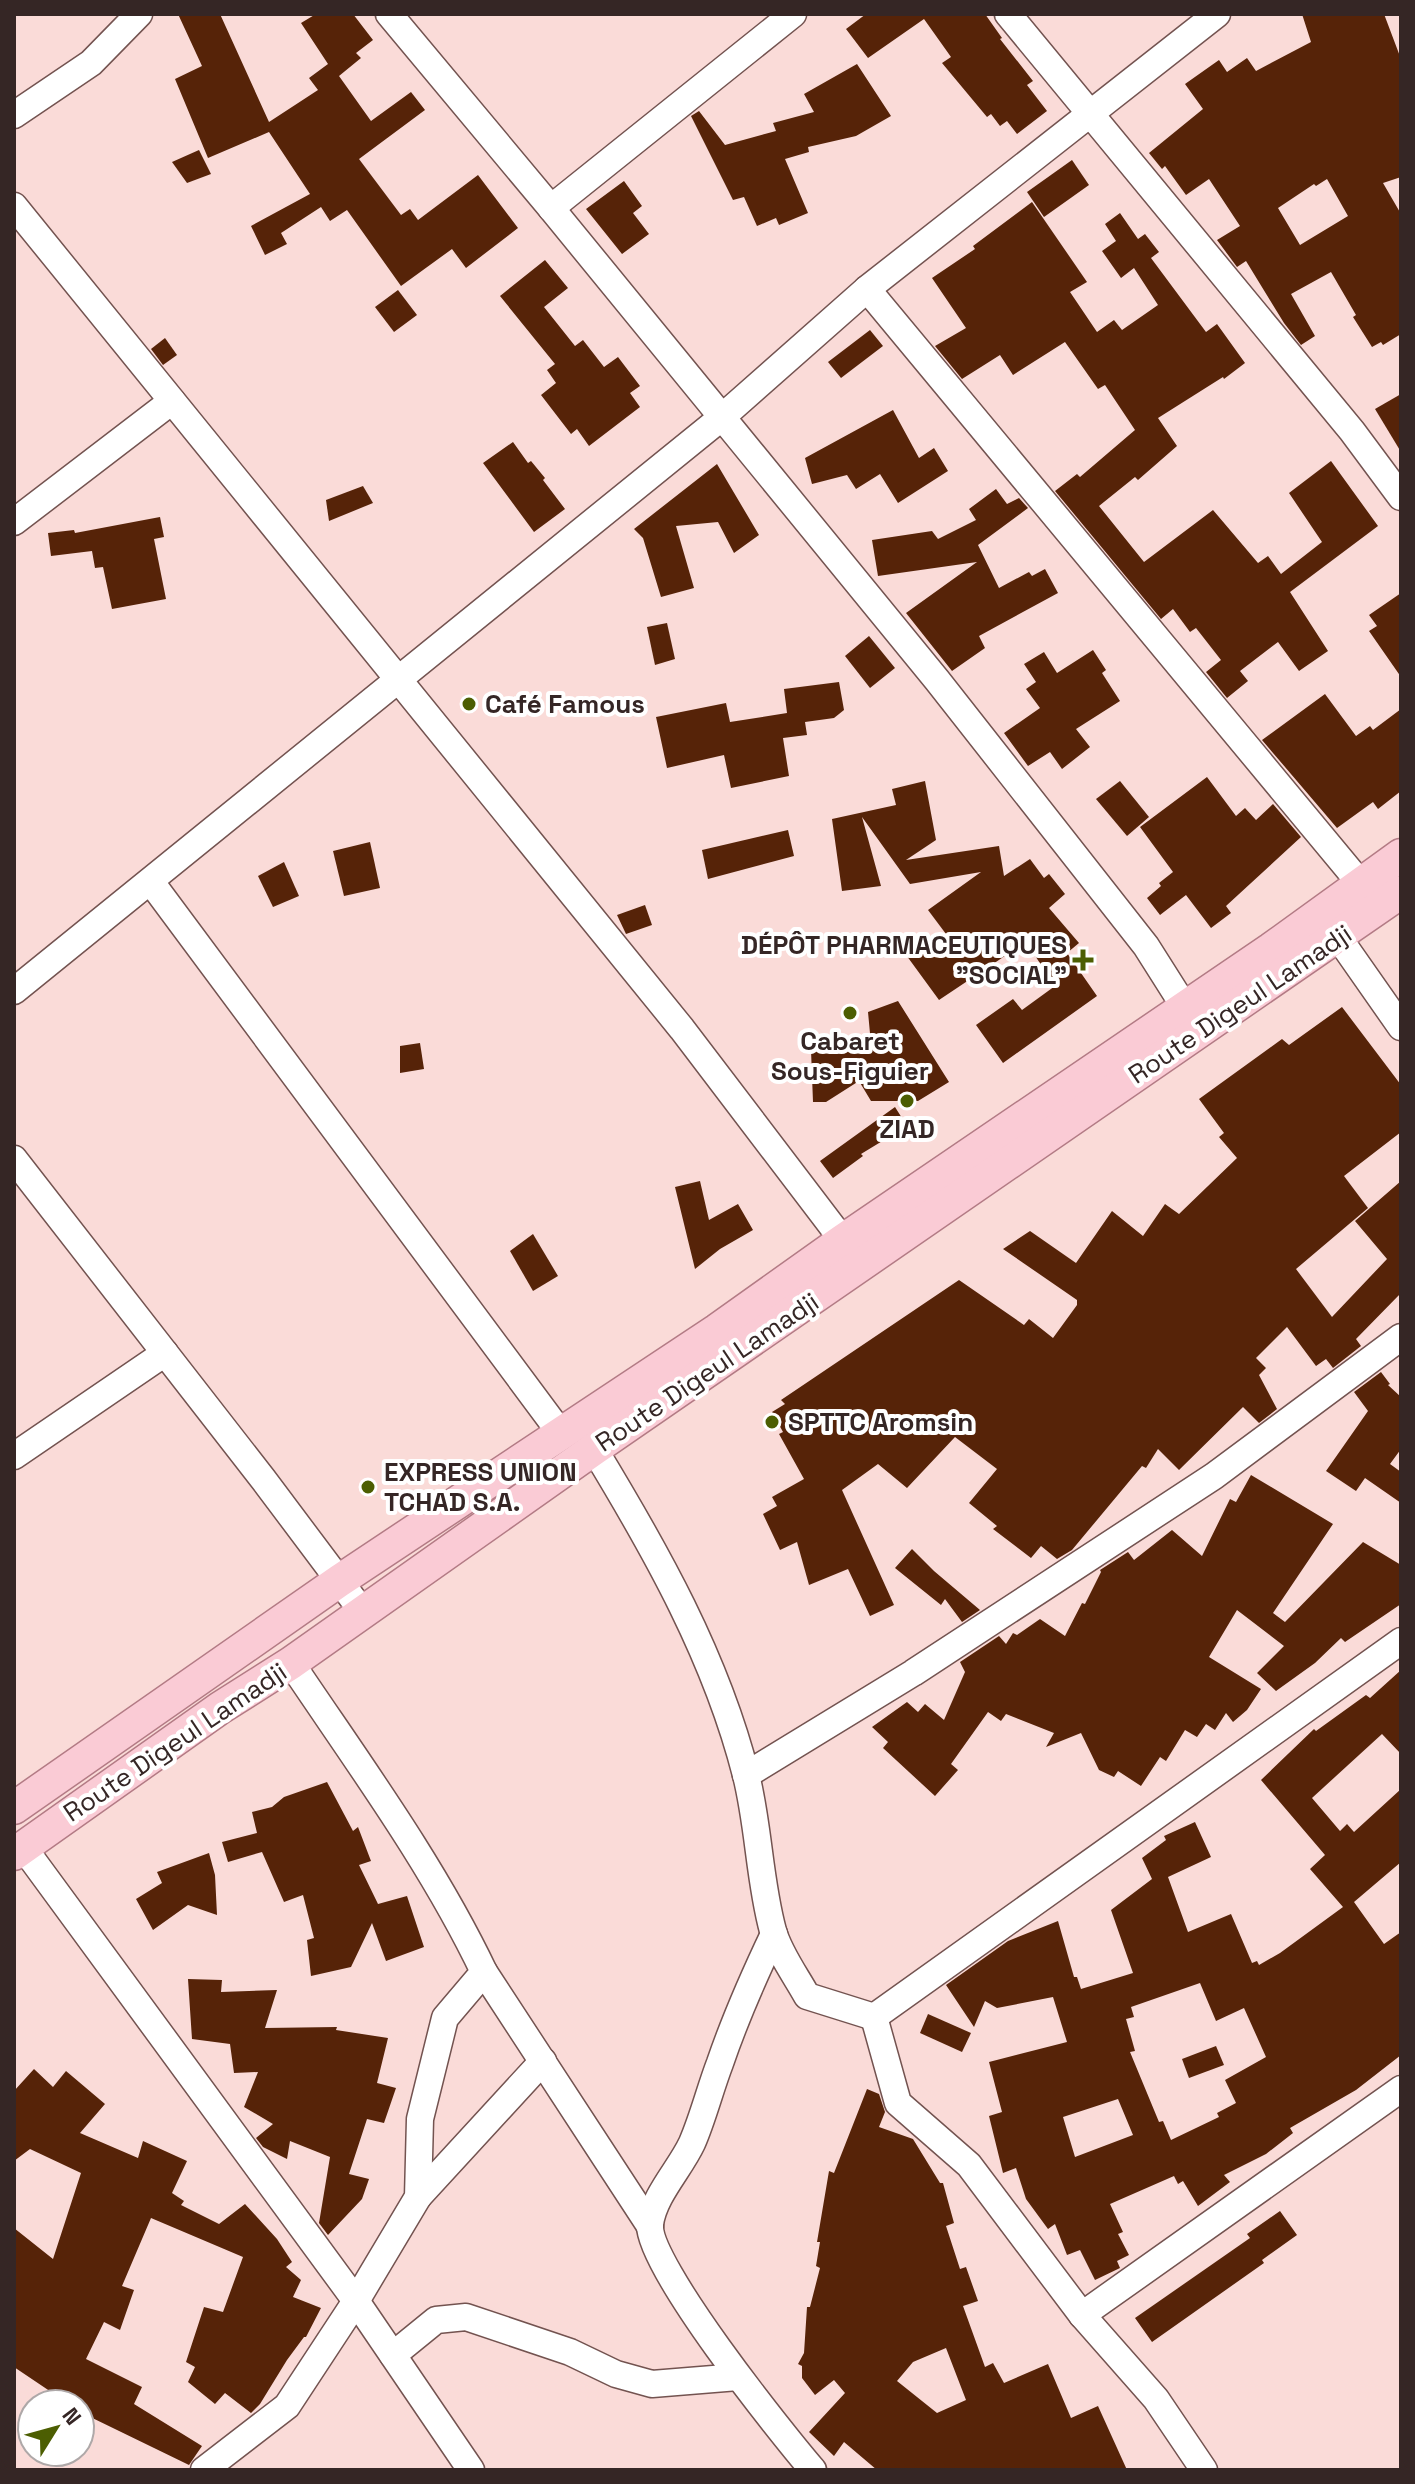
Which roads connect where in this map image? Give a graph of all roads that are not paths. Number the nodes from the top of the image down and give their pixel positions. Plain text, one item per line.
1 (139, 14) edge
2 (389, 14) edge
3 (793, 14) edge
4 (1008, 14) edge
5 (1217, 14) edge
6 (14, 115) edge
7 (1089, 115) junction
8 (14, 206) edge
9 (551, 208) junction
10 (867, 289) junction
11 (172, 401) junction
12 (721, 418) junction
13 (1401, 497) edge
14 (14, 522) edge
15 (399, 678) junction
16 (1401, 855) edge
17 (151, 882) junction
18 (1360, 883) junction
19 (1401, 892) edge
20 (1338, 937) junction
21 (14, 991) edge
22 (1184, 1006) junction
23 (1401, 1027) edge
24 (14, 1159) edge
25 (852, 1253) junction
26 (1401, 1337) edge
27 (165, 1353) junction
28 (562, 1435) junction
29 (594, 1449) junction
30 (14, 1456) edge
31 (339, 1581) junction
32 (362, 1611) junction
33 (1401, 1641) edge
34 (291, 1663) junction
35 (746, 1775) junction
36 (14, 1808) edge
37 (19, 1850) edge
38 (774, 1934) junction
39 (484, 1972) junction
40 (874, 2017) junction
41 (543, 2061) junction
42 (1401, 2089) edge
43 (418, 2197) junction
44 (650, 2226) junction
45 (356, 2301) junction
46 (1082, 2315) junction
47 (393, 2355) junction
48 (738, 2377) junction
49 (204, 2470) edge
50 (471, 2470) edge
51 (813, 2470) edge
52 (1204, 2470) edge

1 - 6 street
2 - 9 street
3 - 9 street
4 - 7 street
5 - 7 street
7 - 10 street
7 - 13 street
8 - 11 street
9 - 12 street
10 - 12 street
10 - 18 street
11 - 14 street
11 - 15 street
12 - 15 street
12 - 22 street
15 - 17 street
15 - 25 street
16 - 18 main road
17 - 21 street
17 - 28 street
18 - 22 main road
19 - 20 main road, Route Digeul Lamadji
20 - 23 street
20 - 25 main road, Route Digeul Lamadji
22 - 25 main road
24 - 27 street
25 - 28 main road
25 - 29 main road, Route Digeul Lamadji
26 - 35 street
27 - 30 street
27 - 31 street
28 - 31 main road
29 - 32 main road, Route Digeul Lamadji
29 - 35 street
31 - 32 street
31 - 36 main road
32 - 34 main road, Route Digeul Lamadji
33 - 40 street
34 - 37 main road, Route Digeul Lamadji
34 - 39 street
35 - 38 street
37 - 45 street
38 - 40 street
38 - 44 street
39 - 41 street
39 - 43 street
40 - 46 street
41 - 43 street
41 - 44 street
42 - 46 street
43 - 45 street
44 - 48 street
45 - 47 street
45 - 49 street
46 - 52 street
47 - 48 street
47 - 50 street
48 - 51 street

